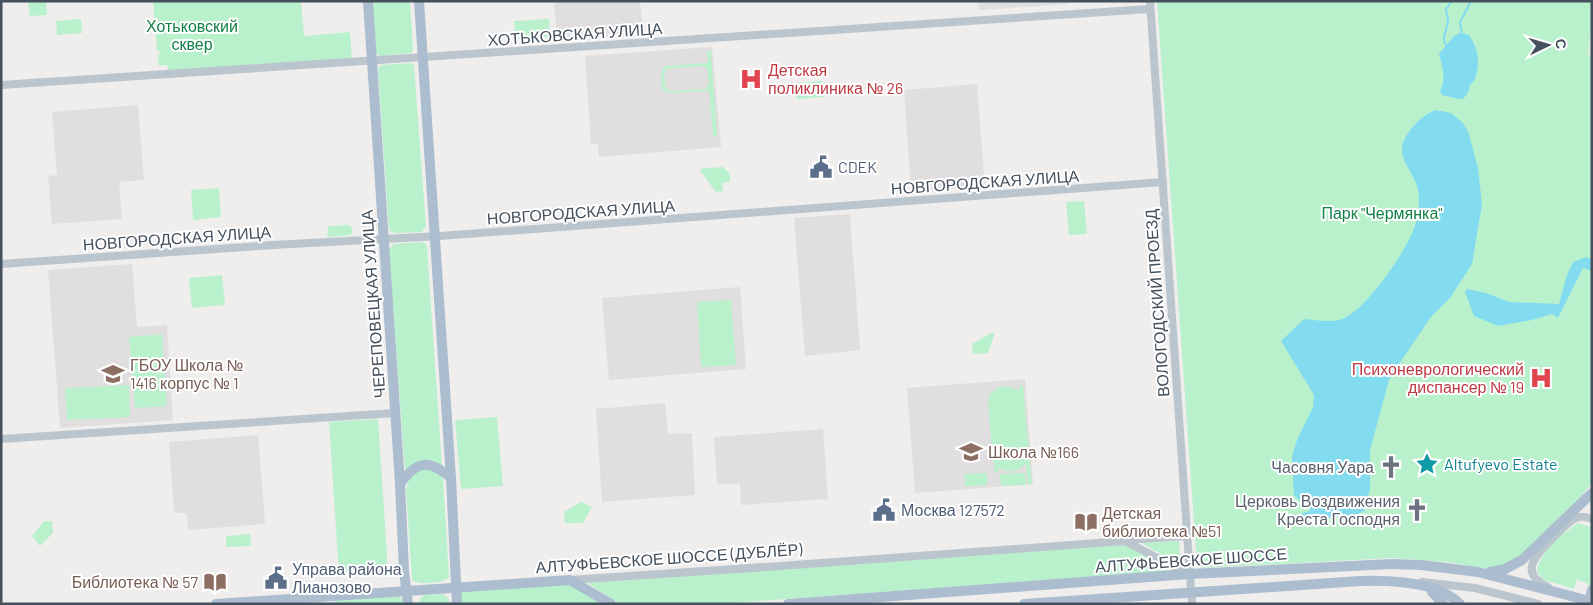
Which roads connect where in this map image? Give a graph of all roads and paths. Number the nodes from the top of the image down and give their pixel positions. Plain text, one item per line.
1 (368, 1) edge
2 (419, 1) edge
3 (1150, 5) edge
4 (423, 58) junction
5 (372, 62) junction
6 (1, 85) edge
7 (1163, 182) junction
8 (434, 236) junction
9 (384, 240) junction
10 (1, 264) edge
11 (395, 413) junction
12 (1, 439) edge
13 (451, 478) junction
14 (400, 484) junction
15 (1592, 493) edge
16 (1592, 519) edge
17 (1187, 536) junction
18 (1124, 540) junction
19 (1478, 572) junction
20 (1189, 574) junction
21 (570, 580) junction
22 (1392, 580) junction
23 (456, 587) junction
24 (1427, 588) junction
25 (1592, 590) edge
26 (406, 591) junction
27 (1190, 592) junction
28 (1559, 593) junction
29 (1070, 602) edge
30 (1592, 602) edge
31 (216, 604) edge
32 (408, 604) edge
33 (457, 604) edge
34 (611, 604) edge
35 (788, 604) edge
36 (1024, 604) edge
37 (1192, 604) edge
38 (1443, 604) edge
39 (1460, 604) edge
40 (1521, 604) edge
41 (1537, 604) edge
42 (1588, 604) edge

1 - 5 main road, ЧЕРЕПОВЕЦКАЯ УЛИЦА
2 - 4 main road
3 - 4 street, ХОТЬКОВСКАЯ УЛИЦА
3 - 7 street, ВОЛОГОДСКИЙ ПРОЕЗД
4 - 5 street, ХОТЬКОВСКАЯ УЛИЦА
4 - 8 main road
5 - 6 street, ХОТЬКОВСКАЯ УЛИЦА
5 - 9 main road, ЧЕРЕПОВЕЦКАЯ УЛИЦА
7 - 8 street, НОВГОРОДСКАЯ УЛИЦА
7 - 17 street, ВОЛОГОДСКИЙ ПРОЕЗД
8 - 9 street, НОВГОРОДСКАЯ УЛИЦА
8 - 13 main road
9 - 10 street, НОВГОРОДСКАЯ УЛИЦА
9 - 11 main road, ЧЕРЕПОВЕЦКАЯ УЛИЦА
11 - 12 street
11 - 14 main road, ЧЕРЕПОВЕЦКАЯ УЛИЦА
13 - 14 main road
13 - 23 main road
14 - 26 main road, ЧЕРЕПОВЕЦКАЯ УЛИЦА
15 - 19 main road
16 - 28 street
17 - 18 street, АЛТУФЬЕВСКОЕ ШОССЕ (ДУБЛЁР)
17 - 20 street, ВОЛОГОДСКИЙ ПРОЕЗД
18 - 20 street
18 - 21 street, АЛТУФЬЕВСКОЕ ШОССЕ (ДУБЛЁР)
19 - 20 main road, АЛТУФЬЕВСКОЕ ШОССЕ
19 - 28 main road, АЛТУФЬЕВСКОЕ ШОССЕ
20 - 27 street, ВОЛОГОДСКИЙ ПРОЕЗД
20 - 35 main road, АЛТУФЬЕВСКОЕ ШОССЕ
21 - 23 main road, АЛТУФЬЕВСКОЕ ШОССЕ (ДУБЛЁР)
21 - 34 main road
22 - 24 main road
22 - 27 main road, АЛТУФЬЕВСКОЕ ШОССЕ
22 - 41 street, АЛТУФЬЕВСКОЕ ШОССЕ
23 - 26 main road, АЛТУФЬЕВСКОЕ ШОССЕ (ДУБЛЁР)
23 - 33 main road
24 - 38 main road
24 - 39 main road
25 - 42 main road
26 - 31 main road, АЛТУФЬЕВСКОЕ ШОССЕ (ДУБЛЁР)
26 - 32 main road, ЧЕРЕПОВЕЦКАЯ УЛИЦА
27 - 29 main road, АЛТУФЬЕВСКОЕ ШОССЕ
27 - 37 street, ВОЛОГОДСКИЙ ПРОЕЗД
28 - 30 main road, АЛТУФЬЕВСКОЕ ШОССЕ, bridge
29 - 36 main road, АЛТУФЬЕВСКОЕ ШОССЕ
40 - 41 street

